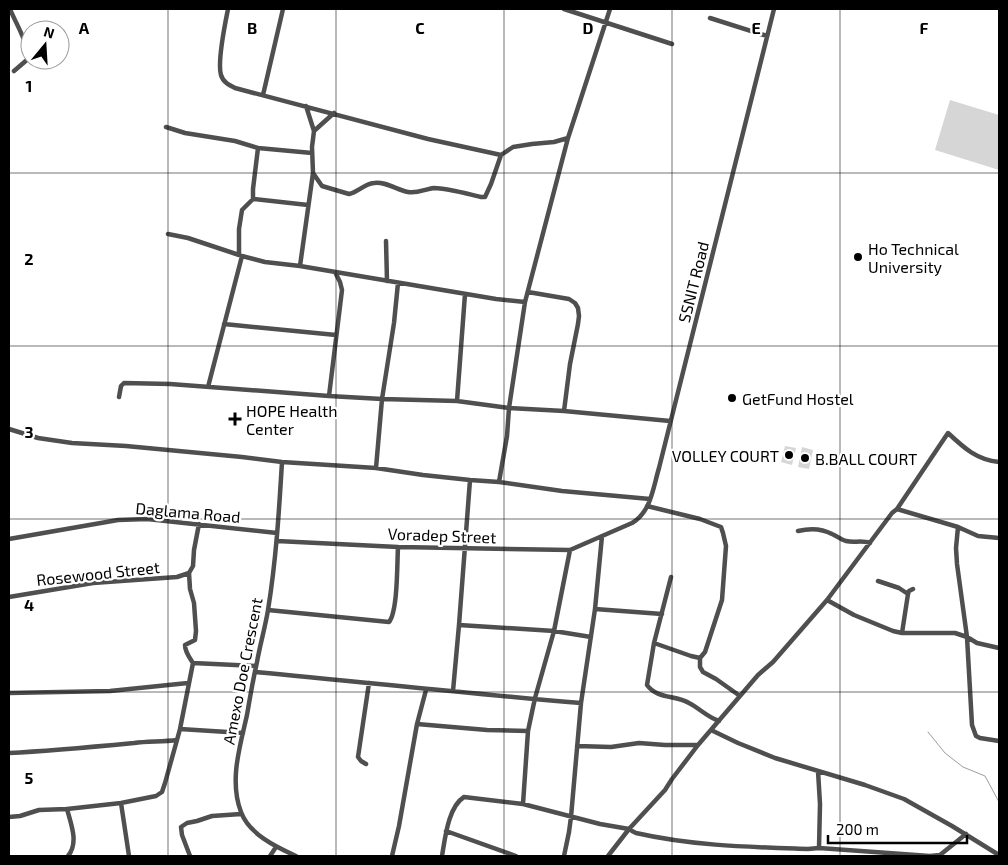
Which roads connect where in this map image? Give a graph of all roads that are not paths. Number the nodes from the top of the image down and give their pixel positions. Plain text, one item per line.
1 (10, 9) edge
2 (228, 9) edge
3 (283, 9) edge
4 (564, 9) edge
5 (610, 9) edge
6 (774, 9) edge
7 (710, 18) dead end
8 (606, 23) junction
9 (767, 36) junction
10 (672, 44) dead end
11 (14, 71) dead end
12 (263, 95) junction
13 (306, 106) junction
14 (334, 114) junction
15 (166, 127) dead end
16 (314, 131) junction
17 (568, 138) junction
18 (258, 148) junction
19 (312, 153) junction
20 (501, 155) junction
21 (313, 172) junction
22 (253, 199) junction
23 (308, 204) junction
24 (168, 234) dead end
25 (386, 241) dead end
26 (241, 255) junction
27 (300, 266) junction
28 (335, 272) junction
29 (387, 281) junction
30 (398, 282) junction
31 (528, 292) junction
32 (464, 294) junction
33 (525, 302) junction
34 (224, 324) junction
35 (336, 335) junction
36 (208, 387) junction
37 (119, 396) dead end
38 (329, 396) junction
39 (382, 398) junction
40 (457, 401) junction
41 (509, 408) junction
42 (564, 411) junction
43 (670, 421) junction
44 (9, 429) edge
45 (282, 462) junction
46 (999, 462) edge
47 (376, 468) junction
48 (470, 480) junction
49 (498, 482) junction
50 (650, 499) junction
51 (647, 506) junction
52 (897, 509) junction
53 (198, 524) junction
54 (958, 527) junction
55 (798, 531) dead end
56 (277, 533) junction
57 (602, 536) junction
58 (999, 538) edge
59 (9, 539) edge
60 (277, 541) junction
61 (870, 543) junction
62 (398, 547) junction
63 (464, 549) junction
64 (570, 550) junction
65 (189, 573) junction
66 (671, 577) dead end
67 (878, 581) dead end
68 (913, 588) dead end
69 (908, 594) junction
70 (9, 597) edge
71 (827, 600) junction
72 (594, 609) junction
73 (268, 610) junction
74 (662, 614) junction
75 (459, 625) junction
76 (554, 631) junction
77 (902, 633) junction
78 (591, 637) junction
79 (967, 637) junction
80 (654, 643) junction
81 (999, 648) edge
82 (700, 658) junction
83 (193, 663) junction
84 (256, 666) junction
85 (255, 672) junction
86 (188, 683) junction
87 (369, 683) junction
88 (426, 690) junction
89 (452, 691) junction
90 (9, 693) edge
91 (740, 696) junction
92 (535, 698) junction
93 (581, 703) junction
94 (719, 721) junction
95 (417, 724) junction
96 (180, 729) junction
97 (711, 730) junction
98 (528, 731) junction
99 (243, 733) junction
100 (177, 740) junction
101 (999, 741) edge
102 (698, 745) junction
103 (577, 746) junction
104 (9, 752) edge
105 (366, 764) dead end
106 (818, 771) junction
107 (121, 803) junction
108 (523, 804) junction
109 (67, 809) junction
110 (241, 814) junction
111 (9, 817) edge
112 (571, 817) junction
113 (629, 829) junction
114 (446, 831) junction
115 (966, 834) junction
116 (276, 847) junction
117 (819, 848) junction
118 (808, 849) junction
119 (846, 850) junction
120 (499, 854) edge
121 (892, 855) edge
122 (999, 855) edge
123 (68, 856) edge
124 (129, 856) edge
125 (190, 856) edge
126 (270, 856) edge
127 (296, 856) edge
128 (392, 856) edge
129 (442, 856) edge
130 (516, 856) edge
131 (564, 856) edge
132 (608, 856) edge
133 (809, 856) edge
134 (846, 856) edge

1 - 11 street
2 - 12 street
3 - 12 street
4 - 8 street
5 - 8 street
6 - 9 street, SSNIT Road
7 - 9 street
8 - 10 street
8 - 17 street
9 - 43 street, SSNIT Road
12 - 13 street
13 - 14 street
13 - 16 street
14 - 16 street
14 - 20 street
15 - 18 street
16 - 19 street
17 - 20 street
17 - 31 street
18 - 19 street
18 - 22 street
19 - 21 street
20 - 21 street
21 - 23 street
22 - 23 street
22 - 26 street
23 - 27 street
24 - 26 street
25 - 29 street
26 - 27 street
26 - 34 street
27 - 28 street
28 - 29 street
28 - 35 street
29 - 30 street
30 - 32 street
30 - 39 street
31 - 33 street
31 - 42 street
32 - 33 street
32 - 40 street
33 - 41 street
34 - 35 street
34 - 36 street
35 - 38 street
36 - 37 street
36 - 38 street
38 - 39 street
39 - 40 street
39 - 47 street
40 - 41 street
41 - 42 street
41 - 49 street
42 - 43 street
43 - 50 street, SSNIT Road
44 - 45 street
45 - 47 street
45 - 56 street, Amexo Doe Crescent
46 - 52 street
47 - 48 street
48 - 49 street
48 - 63 street
49 - 50 street
50 - 51 street, SSNIT Road
51 - 57 street, SSNIT Road
51 - 82 street
52 - 54 street
52 - 61 street
53 - 56 street, Daglama Road
53 - 59 street, Daglama Road
53 - 65 street
54 - 58 street
54 - 79 street
55 - 61 street
56 - 60 street, Amexo Doe Crescent
57 - 64 street, Voradep Street
57 - 72 street
60 - 62 street, Voradep Street
60 - 73 street, Amexo Doe Crescent
61 - 71 street
62 - 63 street, Voradep Street
62 - 73 street
63 - 64 street, Voradep Street
63 - 75 street
64 - 76 street
65 - 70 street, Rosewood Street
65 - 83 street
66 - 74 street
67 - 69 street
68 - 69 street
69 - 77 street
71 - 77 street
71 - 91 street
72 - 74 street
72 - 78 street
73 - 84 street, Amexo Doe Crescent
74 - 80 street
75 - 76 street
75 - 89 street
76 - 78 street
76 - 92 street
77 - 79 street
78 - 93 street
79 - 81 street
79 - 101 street
80 - 82 street
80 - 94 street
82 - 91 street
83 - 84 street
83 - 86 street
84 - 85 street, Amexo Doe Crescent
85 - 87 street
85 - 99 street, Amexo Doe Crescent
86 - 90 street
86 - 96 street
87 - 88 street
87 - 105 street
88 - 89 street
88 - 95 street
89 - 92 street
91 - 94 street
92 - 93 street
92 - 98 street
93 - 103 street
94 - 97 street
95 - 98 street
95 - 128 street
96 - 99 street
96 - 100 street
97 - 102 street
97 - 106 street
98 - 108 street
99 - 110 street, Amexo Doe Crescent
100 - 104 street
100 - 107 street
102 - 103 street
102 - 113 street
103 - 112 street
106 - 115 street
106 - 117 street
107 - 109 street
107 - 124 street
108 - 112 street
108 - 114 street
109 - 111 street
109 - 123 street
110 - 116 street, Amexo Doe Crescent
110 - 125 street
112 - 113 street
112 - 131 street
113 - 118 street
113 - 132 street
114 - 120 street
114 - 129 street
115 - 121 street
115 - 122 street
116 - 126 street
116 - 127 street, Amexo Doe Crescent
117 - 118 street
117 - 119 street
118 - 133 street
119 - 121 street
119 - 134 street
120 - 130 street

